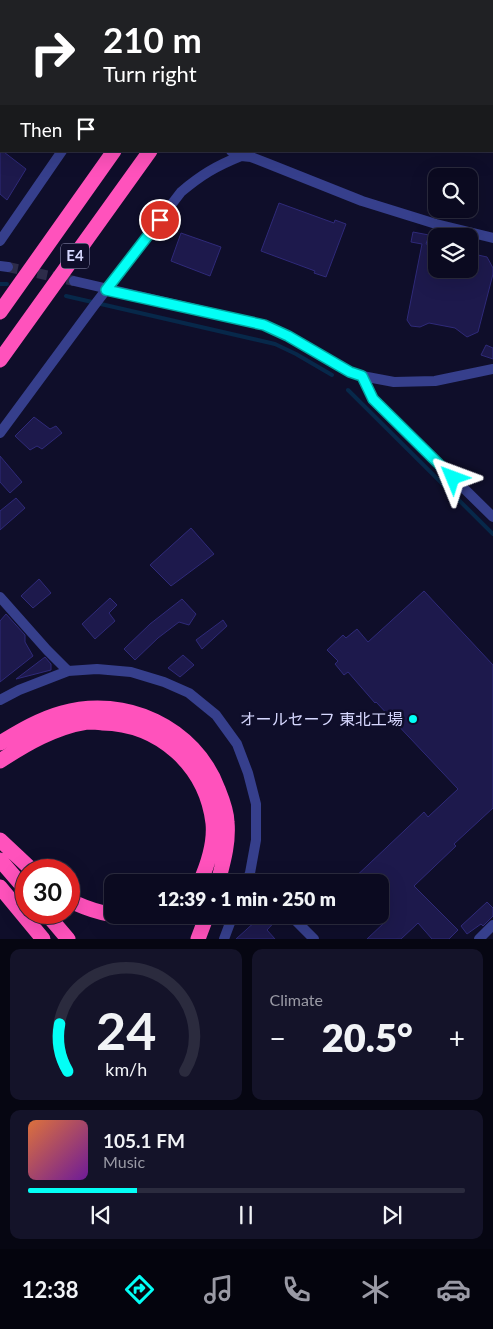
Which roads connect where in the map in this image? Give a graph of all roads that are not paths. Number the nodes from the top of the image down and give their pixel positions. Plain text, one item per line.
1 (61, 152) edge
2 (113, 152) edge
3 (149, 152) edge
4 (233, 152) edge
5 (241, 156) junction
6 (493, 238) edge
7 (0, 241) edge
8 (74, 282) tunnel mouth
9 (106, 290) junction
10 (0, 312) edge
11 (0, 360) edge
12 (493, 369) edge
13 (362, 376) junction
14 (0, 433) edge
15 (493, 517) edge
16 (0, 597) edge
17 (68, 670) junction
18 (0, 700) edge
19 (0, 743) edge
20 (0, 761) edge
21 (0, 840) edge
22 (20, 859) edge
23 (0, 860) edge
24 (204, 874) edge
25 (220, 874) edge
26 (249, 874) edge
27 (15, 877) edge
28 (0, 887) edge
29 (80, 905) edge
30 (104, 913) edge
31 (55, 924) edge
32 (204, 924) edge
33 (230, 924) edge
34 (299, 924) edge
35 (493, 925) edge
36 (43, 939) edge
37 (68, 939) edge
38 (198, 939) edge
39 (224, 939) edge
40 (314, 939) edge
41 (479, 939) edge

1 - 7 street
2 - 10 highway, E4
3 - 11 highway, E4
4 - 5 street
5 - 6 street
5 - 9 street
8 - 9 street
9 - 13 street
9 - 14 street
12 - 13 street
13 - 15 street
16 - 17 street
17 - 18 street
17 - 26 street
19 - 25 highway
20 - 24 highway
21 - 22 highway
23 - 27 highway
28 - 36 highway
29 - 30 highway
31 - 37 highway
32 - 38 highway
33 - 39 street
34 - 40 street
35 - 41 street

